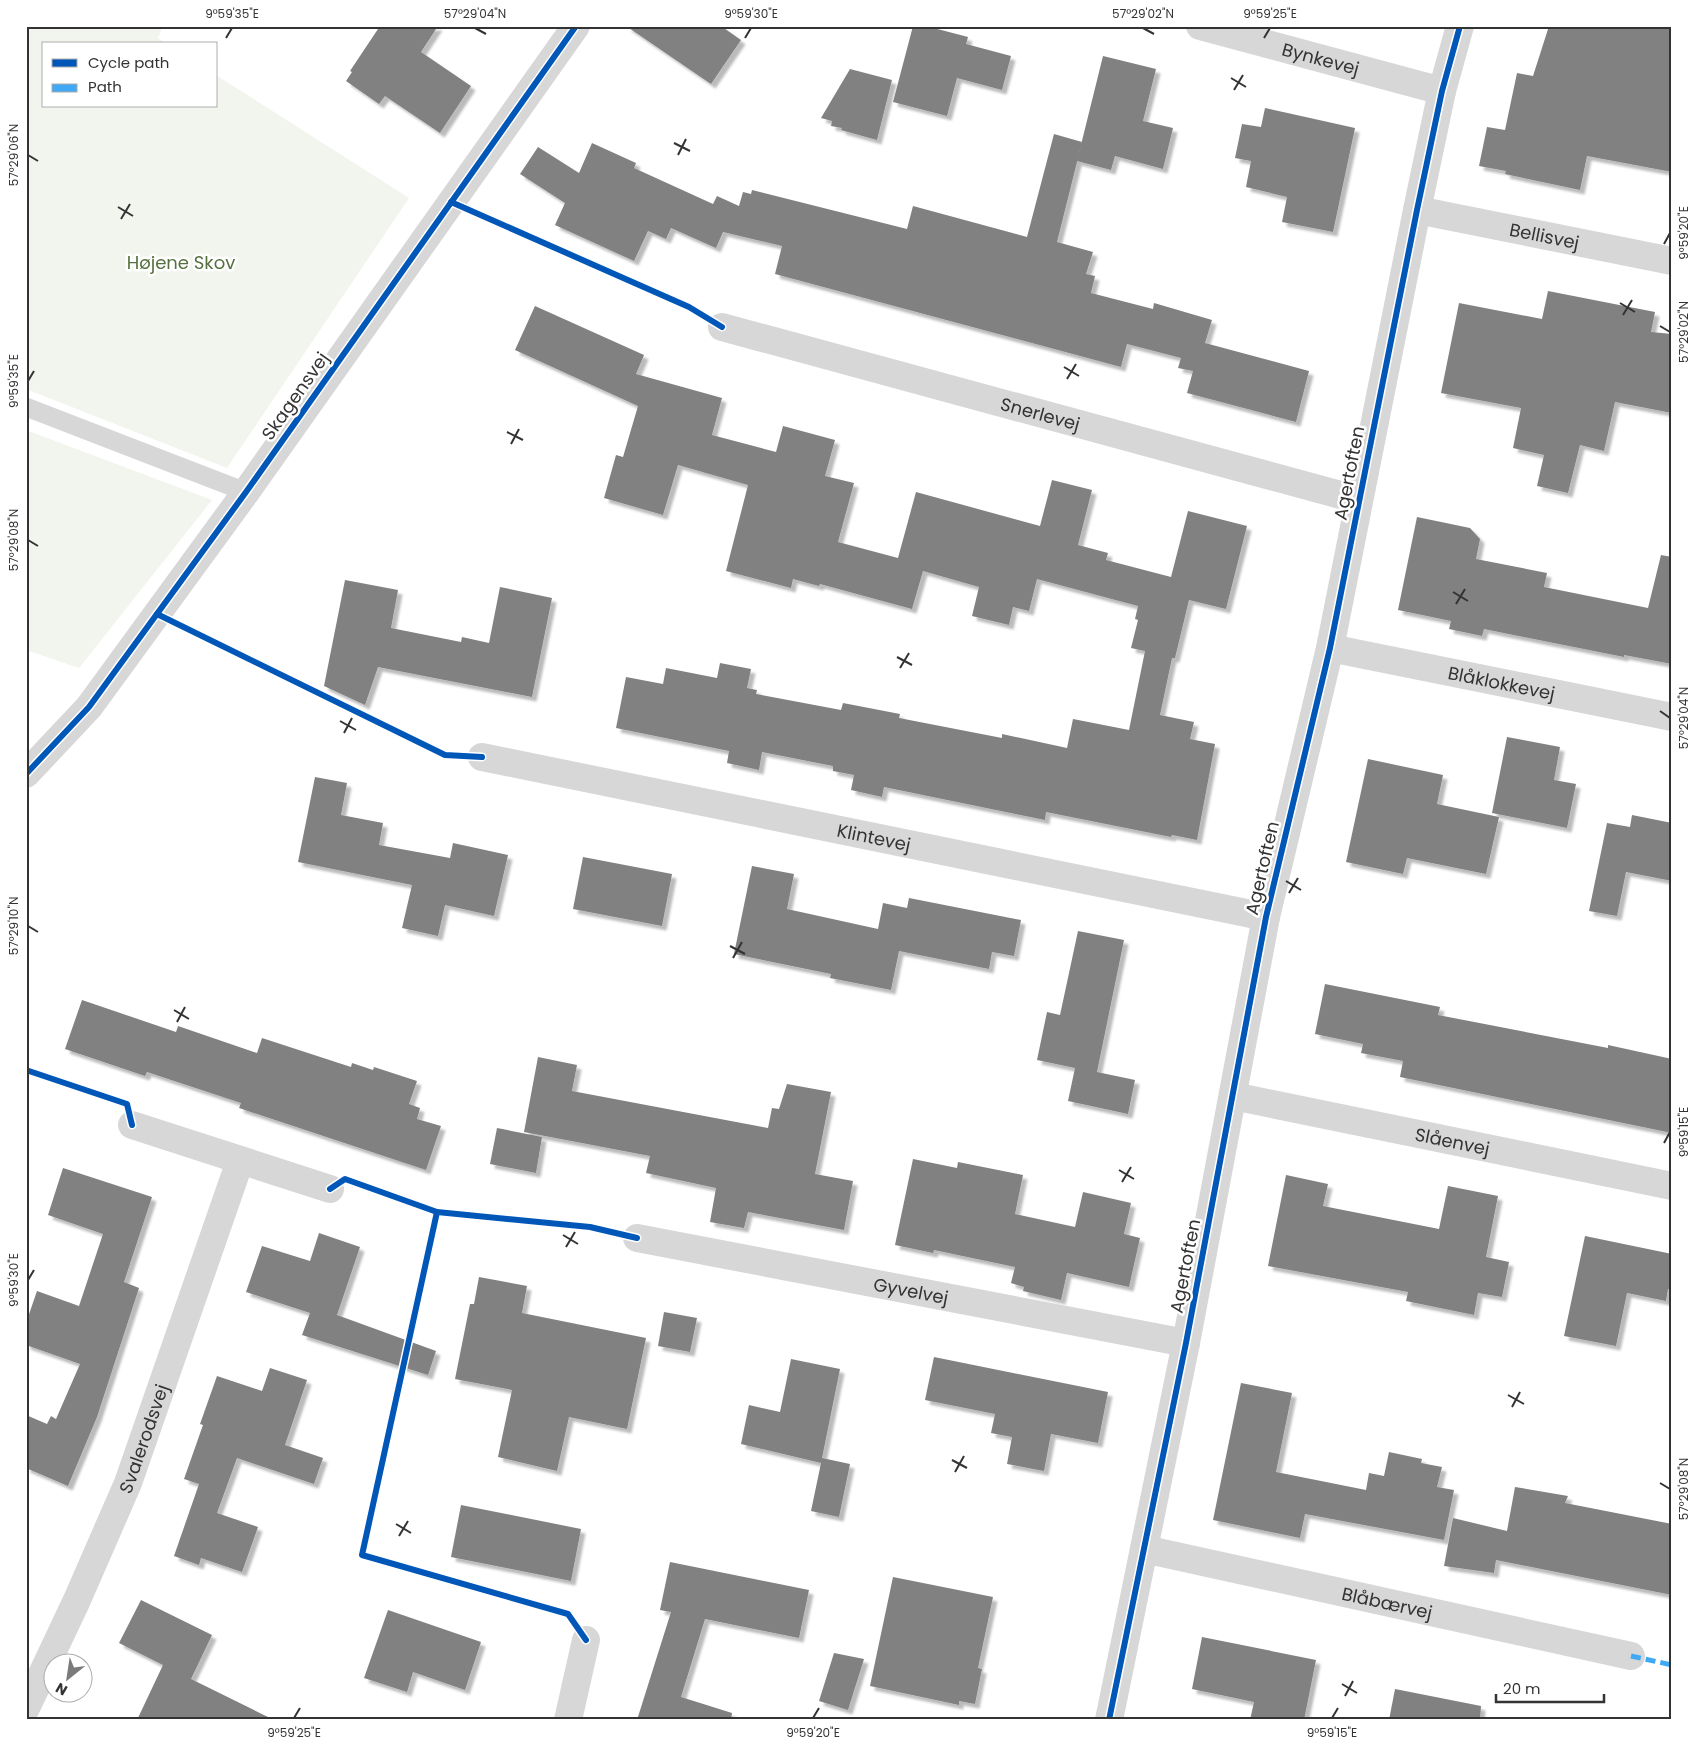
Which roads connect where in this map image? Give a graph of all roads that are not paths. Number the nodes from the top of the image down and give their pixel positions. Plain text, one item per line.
1 (576, 26) edge
2 (1200, 26) edge
3 (1460, 26) edge
4 (1442, 91) junction
5 (1417, 210) junction
6 (1672, 261) edge
7 (722, 327) dead end
8 (26, 407) edge
9 (246, 492) junction
10 (1359, 500) junction
11 (1330, 648) junction
12 (1672, 717) edge
13 (482, 757) dead end
14 (26, 774) edge
15 (1266, 917) junction
16 (1233, 1096) junction
17 (132, 1125) dead end
18 (240, 1161) junction
19 (1672, 1186) edge
20 (330, 1189) dead end
21 (636, 1238) dead end
22 (1186, 1343) junction
23 (1144, 1549) junction
24 (586, 1640) dead end
25 (1631, 1656) dead end
26 (26, 1708) edge
27 (568, 1720) edge
28 (1109, 1720) edge

1 - 9 street, Skagensvej
2 - 4 street, Bynkevej
3 - 4 street, Agertoften
4 - 5 street, Agertoften
5 - 6 street, Bellisvej
5 - 10 street, Agertoften
7 - 10 street, Snerlevej
8 - 9 lane
9 - 14 street, Skagensvej
10 - 11 street, Agertoften
11 - 12 street, Blåklokkevej
11 - 15 street, Agertoften
13 - 15 street, Klintevej
15 - 16 street, Agertoften
16 - 19 street, Slåenvej
16 - 22 street, Agertoften
17 - 18 street
18 - 20 street
18 - 26 street, Svalerodsvej
21 - 22 street, Gyvelvej
22 - 23 street, Agertoften
23 - 25 street, Blåbærvej
23 - 28 street, Agertoften
24 - 27 street

